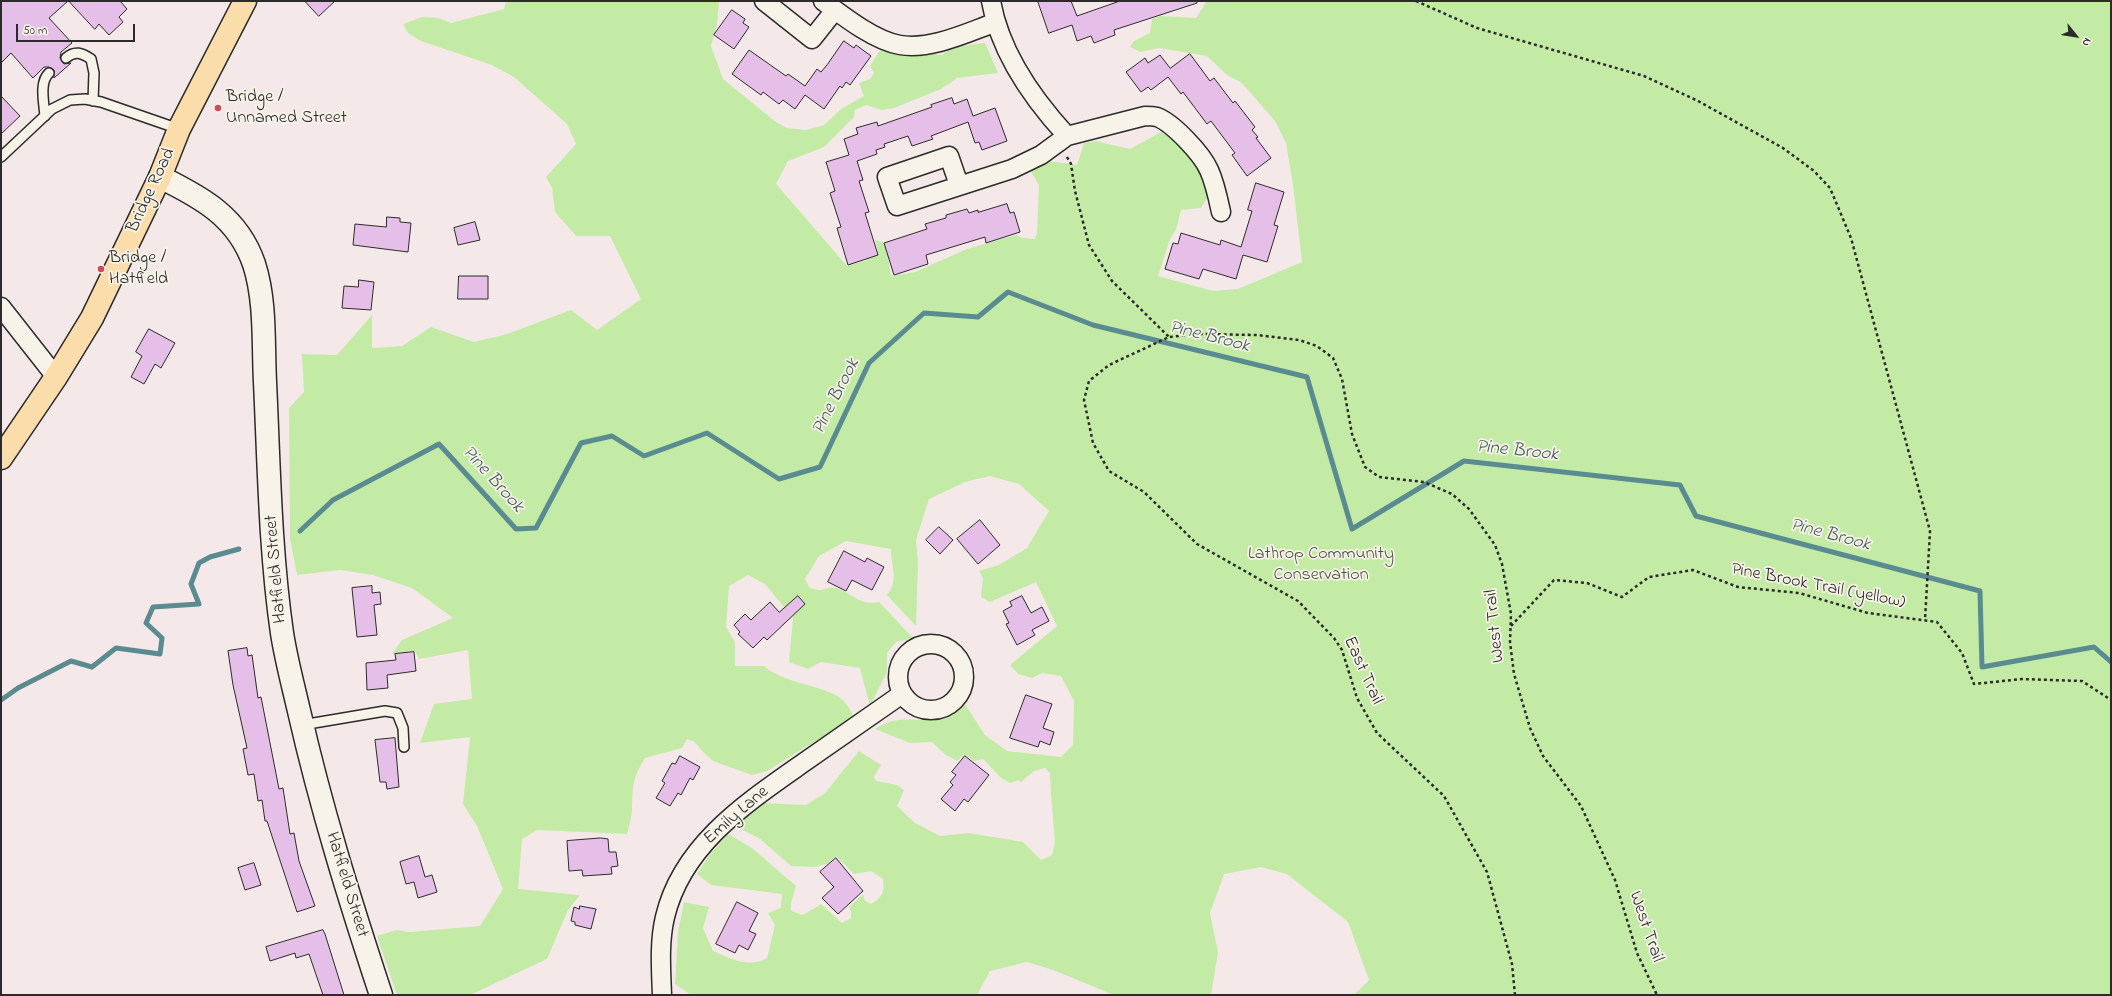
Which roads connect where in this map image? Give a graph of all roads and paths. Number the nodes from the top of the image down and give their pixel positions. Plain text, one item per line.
1 (245, 1) edge
2 (764, 1) edge
3 (991, 1) edge
4 (1416, 1) edge
5 (829, 5) edge
6 (994, 23) junction
7 (66, 58) dead end
8 (49, 73) dead end
9 (93, 101) junction
10 (45, 116) junction
11 (180, 129) junction
12 (1066, 144) junction
13 (1, 157) edge
14 (160, 177) junction
15 (959, 185) dead end
16 (1221, 212) dead end
17 (1, 307) edge
18 (1169, 337) junction
19 (56, 377) junction
20 (1, 458) edge
21 (1925, 620) junction
22 (1510, 627) junction
23 (902, 694) dead end
24 (2111, 700) edge
25 (302, 725) junction
26 (404, 747) dead end
27 (381, 995) edge
28 (662, 995) edge
29 (1515, 995) edge
30 (1657, 995) edge

1 - 11 main road, Bridge Road
2 - 5 street
3 - 6 street
4 - 21 path
5 - 6 street
6 - 12 street
7 - 9 lane
8 - 10 lane
9 - 10 lane
9 - 11 lane
10 - 13 lane
11 - 14 main road, Bridge Road
12 - 15 street
12 - 16 street
12 - 18 path
14 - 19 main road, Bridge Road
14 - 25 street, Hatfield Street
17 - 19 street
18 - 22 path, West Trail
18 - 29 path, East Trail
19 - 20 main road, Bridge Road
21 - 22 path, Pine Brook Trail (yellow)
21 - 24 path, Pine Brook Trail (yellow)
22 - 30 path, West Trail
23 - 28 street, Emily Lane
25 - 26 lane
25 - 27 street, Hatfield Street

